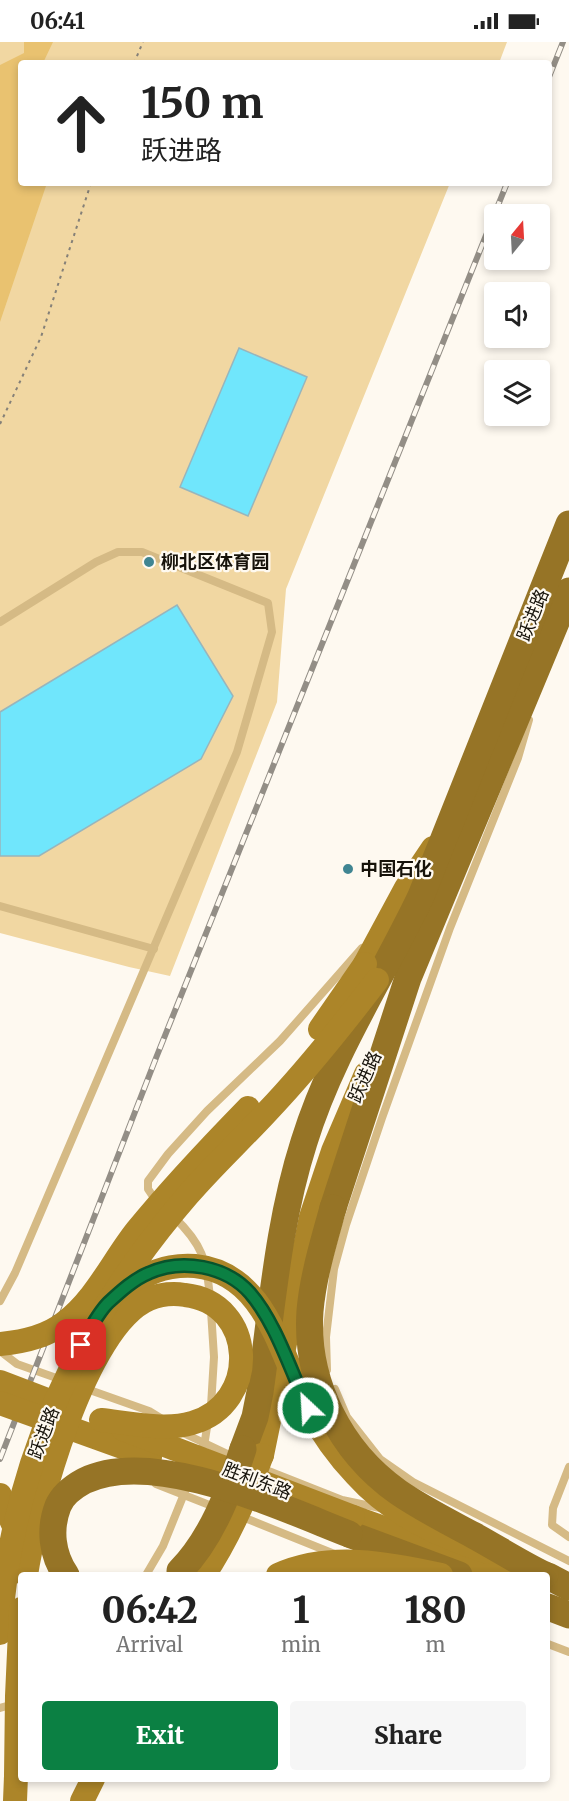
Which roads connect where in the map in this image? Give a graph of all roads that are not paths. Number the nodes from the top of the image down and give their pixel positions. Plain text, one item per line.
1 (569, 524) edge
2 (565, 600) edge
3 (0, 622) edge
4 (538, 690) dead end
5 (531, 712) dead end
6 (451, 821) junction
7 (0, 906) edge
8 (390, 919) junction
9 (154, 949) junction
10 (375, 972) junction
11 (408, 978) junction
12 (0, 1301) edge
13 (107, 1304) junction
14 (0, 1344) edge
15 (0, 1351) edge
16 (0, 1382) edge
17 (0, 1402) edge
18 (0, 1409) edge
19 (101, 1420) junction
20 (204, 1443) junction
21 (253, 1452) junction
22 (196, 1464) dead end
23 (569, 1467) edge
24 (192, 1474) dead end
25 (413, 1482) junction
26 (221, 1485) junction
27 (0, 1495) edge
28 (183, 1495) junction
29 (569, 1538) edge
30 (569, 1561) edge
31 (365, 1569) dead end
32 (518, 1569) edge
33 (26, 1572) edge
34 (35, 1572) edge
35 (64, 1572) edge
36 (148, 1572) edge
37 (178, 1572) edge
38 (206, 1572) edge
39 (287, 1572) edge
40 (426, 1572) edge
41 (451, 1572) edge
42 (550, 1578) edge
43 (550, 1587) edge
44 (569, 1587) edge
45 (569, 1594) edge
46 (550, 1608) edge
47 (569, 1615) edge
48 (0, 1633) edge
49 (550, 1645) edge
50 (569, 1652) edge
51 (18, 1674) edge
52 (18, 1704) edge
53 (0, 1708) edge
54 (77, 1782) edge
55 (92, 1782) edge
56 (15, 1801) edge
57 (69, 1801) edge
58 (82, 1801) edge

1 - 6 highway, 跃进路
2 - 4 lane
2 - 11 highway, 跃进路
3 - 9 lane
5 - 25 lane
6 - 8 main road
6 - 10 highway, 跃进路
7 - 9 lane
8 - 10 main road
8 - 20 lane
9 - 12 lane
10 - 13 main road, 跃进路, bridge
10 - 14 main road, bridge
10 - 21 highway, bridge
11 - 21 main road, 跃进路
11 - 32 highway, bridge
13 - 32 main road, bridge
13 - 48 main road, 跃进路, bridge
15 - 20 lane
16 - 19 main road, 胜利东路, bridge
17 - 26 main road, 胜利东路, bridge
18 - 28 lane
19 - 32 main road, 胜利东路, bridge
19 - 33 main road, bridge
20 - 22 lane
20 - 25 lane
21 - 37 highway, bridge
21 - 38 main road, 跃进路, bridge
23 - 29 lane
24 - 28 lane
25 - 30 lane
26 - 35 highway, bridge
26 - 41 highway, 胜利东路, bridge
27 - 34 main road, bridge
28 - 31 lane
28 - 36 lane
39 - 40 main road, bridge
42 - 44 highway
43 - 45 main road
46 - 47 highway
49 - 50 lane
51 - 56 main road, bridge
52 - 53 lane
54 - 57 main road
55 - 58 main road

